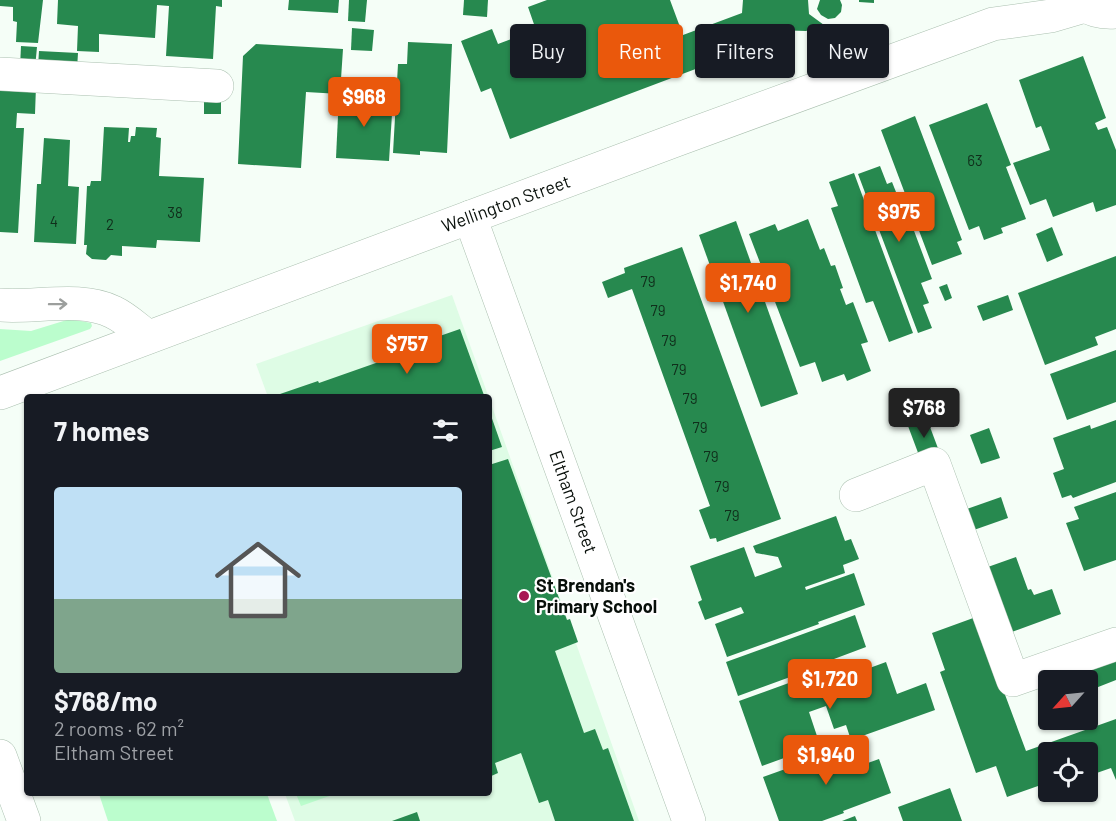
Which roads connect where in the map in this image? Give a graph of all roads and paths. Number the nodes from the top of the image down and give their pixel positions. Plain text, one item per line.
1 (1025, 0) edge
2 (1100, 13) edge
3 (993, 24) junction
4 (0, 74) edge
5 (217, 86) dead end
6 (470, 216) junction
7 (0, 305) edge
8 (148, 337) junction
9 (6, 389) edge
10 (856, 495) dead end
11 (1116, 644) edge
12 (0, 756) edge
13 (13, 810) edge
14 (689, 821) edge

1 - 3 street, Wellington Street
2 - 3 street, Wellington Street
3 - 6 street, Wellington Street
4 - 5 street
6 - 8 street, Wellington Street
6 - 14 street, Eltham Street
7 -> 8 street
8 - 9 street, Wellington Street
10 - 11 street
12 - 13 street

